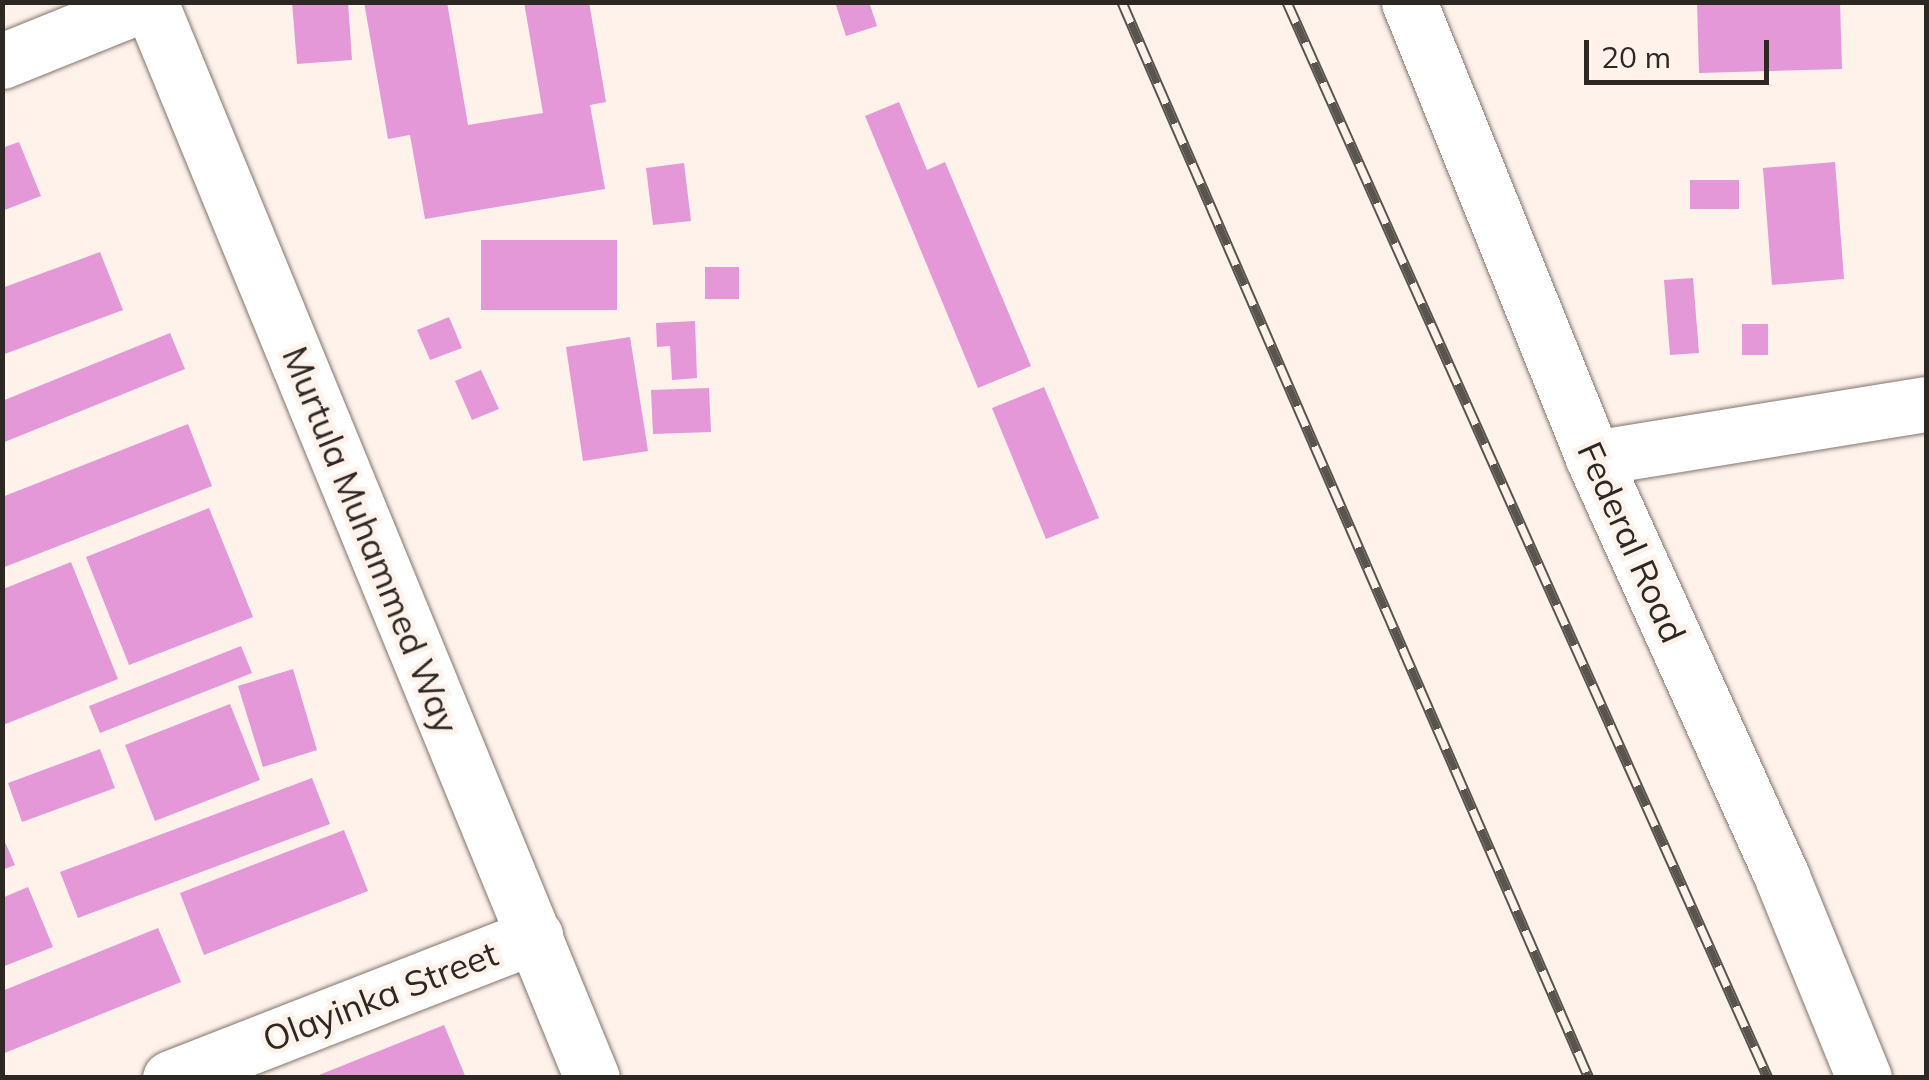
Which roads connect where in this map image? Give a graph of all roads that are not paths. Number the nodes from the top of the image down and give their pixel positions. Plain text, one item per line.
1 (149, 2) edge
2 (1409, 2) edge
3 (2, 61) edge
4 (1926, 404) edge
5 (1593, 458) junction
6 (535, 936) junction
7 (170, 1078) edge
8 (592, 1078) edge
9 (1864, 1078) edge

1 - 3 street
1 - 6 street, Murtula Muhammed Way
2 - 5 street, Federal Road
4 - 5 street
5 - 9 street, Federal Road
6 - 7 street, Olayinka Street
6 - 8 street, Murtula Muhammed Way

